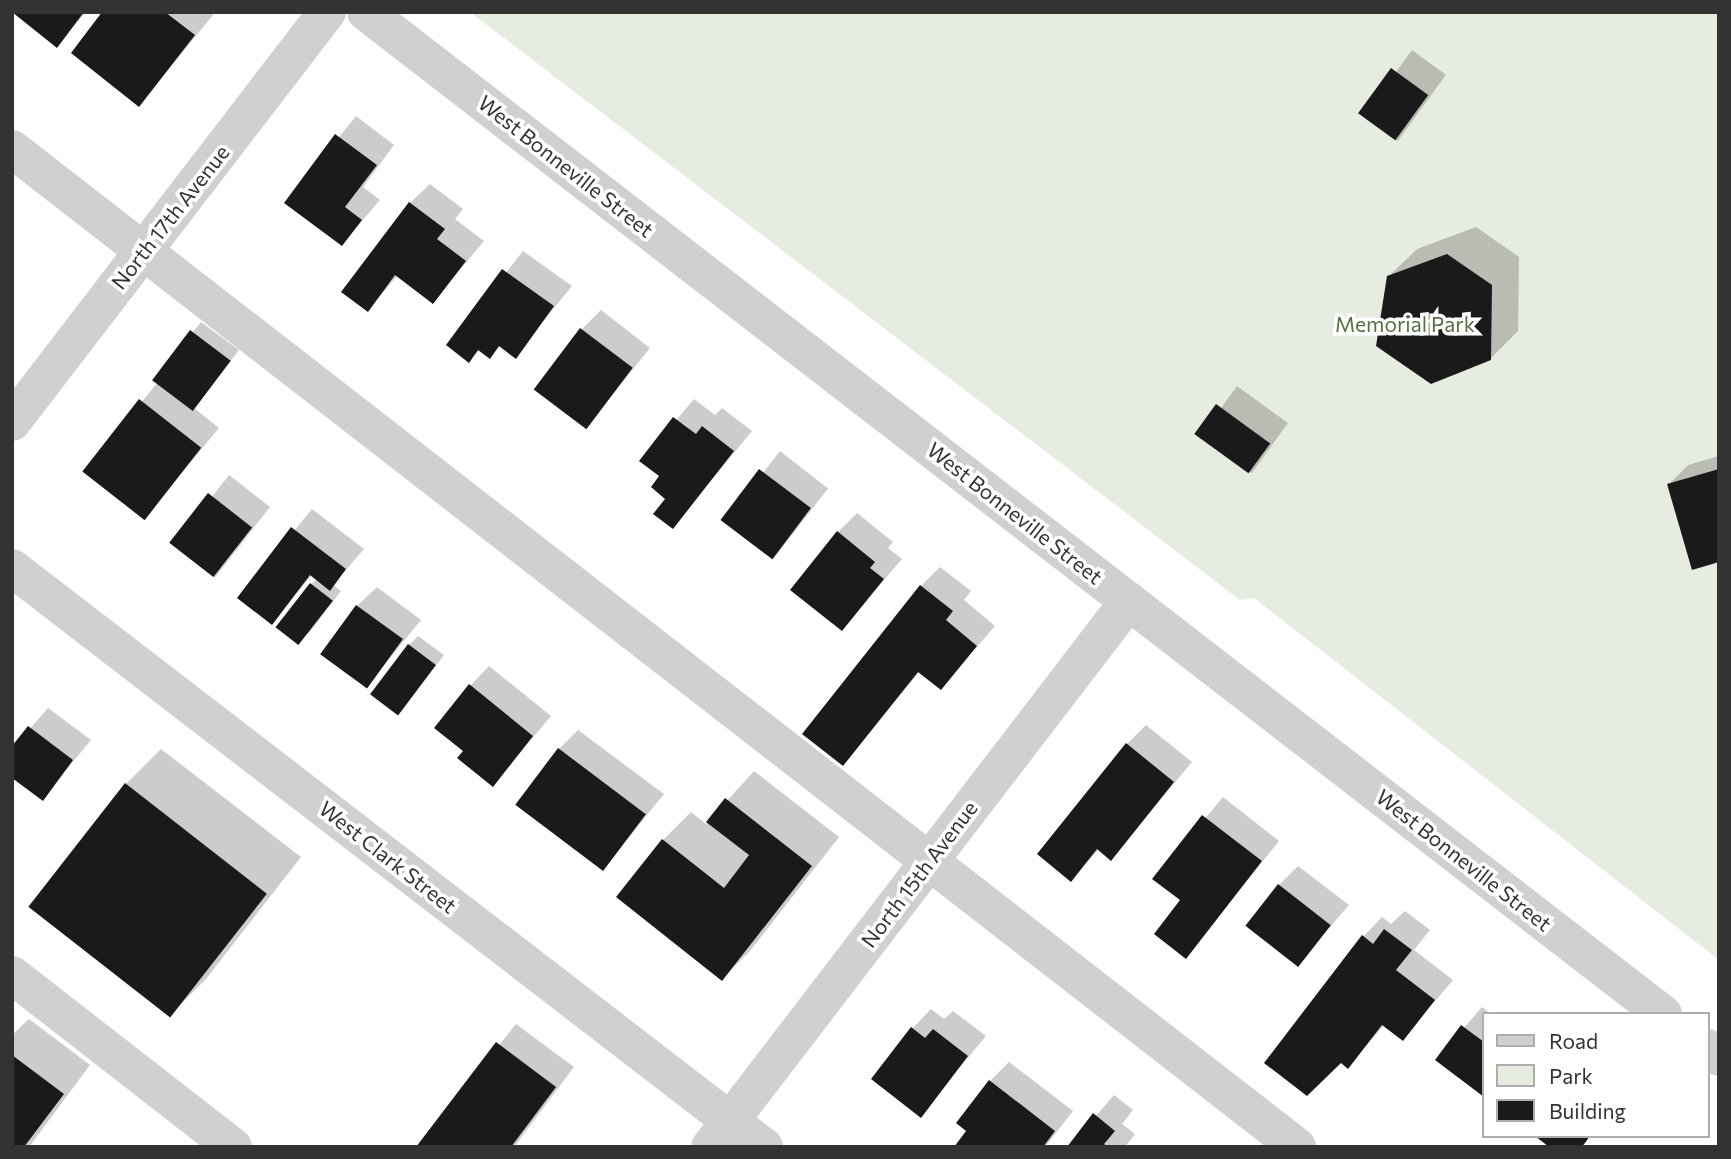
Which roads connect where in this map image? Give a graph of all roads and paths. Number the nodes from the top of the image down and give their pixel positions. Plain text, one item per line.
1 (327, 12) edge
2 (366, 12) edge
3 (12, 149) edge
4 (145, 250) junction
5 (12, 422) edge
6 (12, 568) edge
7 (1129, 601) junction
8 (930, 860) junction
9 (12, 975) edge
10 (1660, 1012) edge
11 (720, 1133) edge
12 (233, 1147) edge
13 (764, 1147) edge
14 (1297, 1147) edge

1 - 4 street, North 17th Avenue
2 - 7 street, West Bonneville Street
3 - 4 street
4 - 5 street, North 17th Avenue
4 - 8 street
6 - 11 street, West Clark Street
7 - 8 street, North 15th Avenue
7 - 10 street, West Bonneville Street
8 - 11 street, North 15th Avenue
8 - 14 street
9 - 12 street
11 - 13 street, West Clark Street

